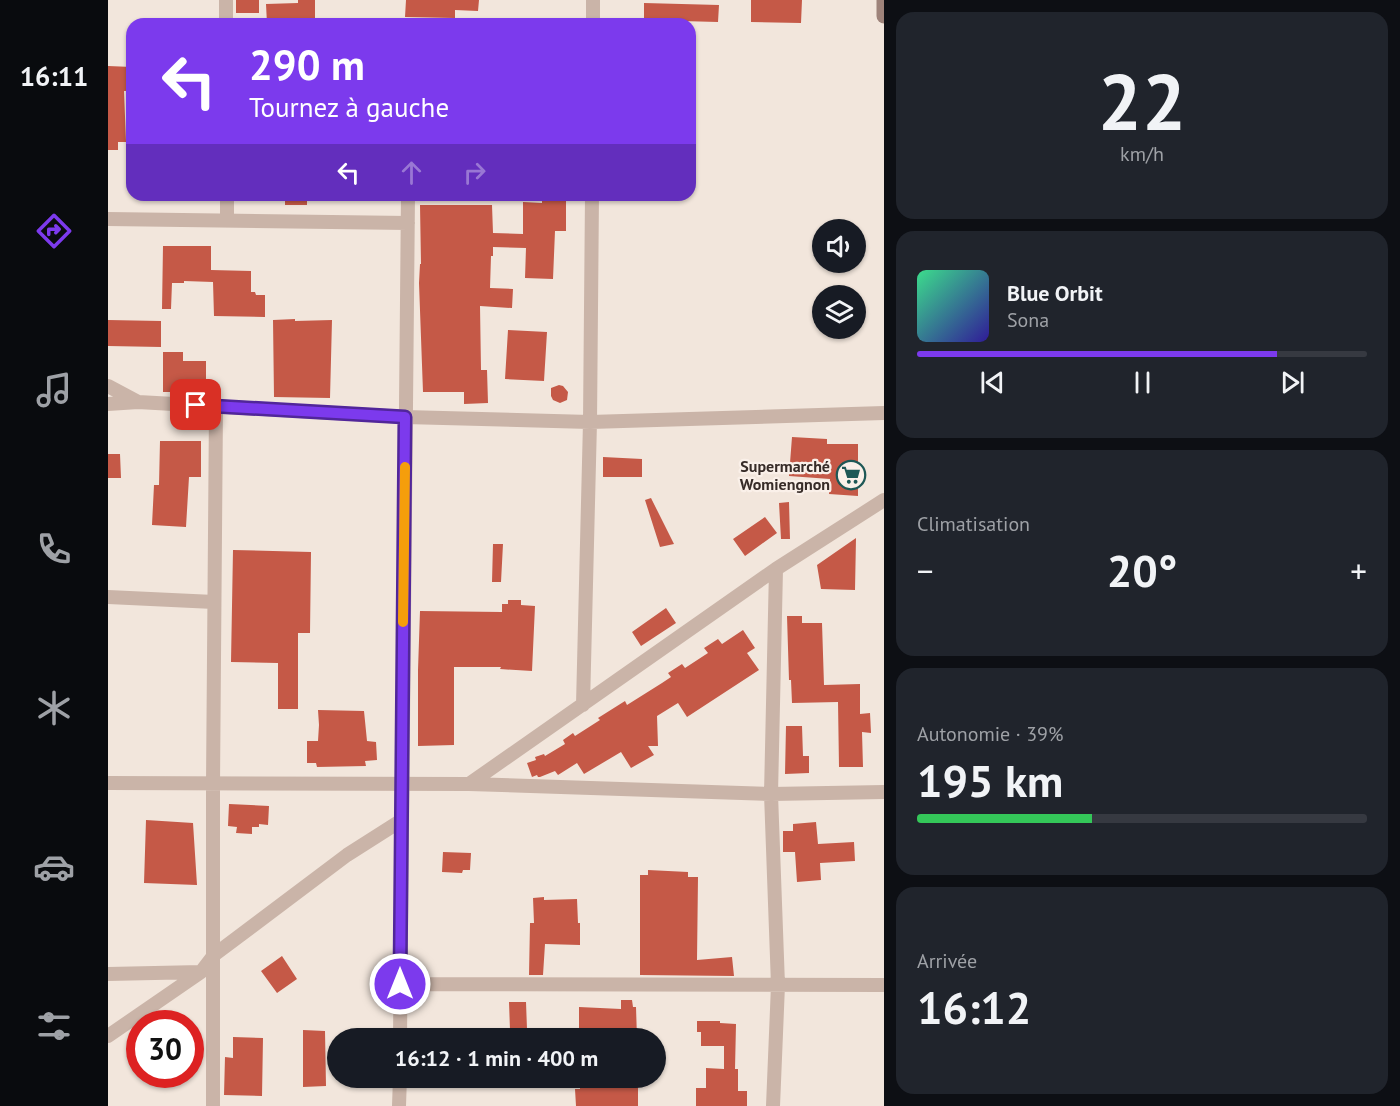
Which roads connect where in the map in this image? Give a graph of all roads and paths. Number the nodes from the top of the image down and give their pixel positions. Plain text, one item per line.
1 (226, 0) edge
2 (593, 0) edge
3 (884, 0) edge
4 (884, 16) edge
5 (226, 18) edge
6 (593, 18) edge
7 (227, 201) edge
8 (408, 201) edge
9 (592, 201) edge
10 (108, 219) edge
11 (227, 220) junction
12 (408, 223) junction
13 (108, 386) edge
14 (138, 402) junction
15 (108, 404) edge
16 (216, 407) junction
17 (884, 413) edge
18 (405, 417) junction
19 (590, 422) junction
20 (884, 500) edge
21 (776, 569) junction
22 (108, 597) edge
23 (214, 602) junction
24 (583, 705) junction
25 (108, 783) edge
26 (213, 784) junction
27 (402, 784) junction
28 (468, 784) junction
29 (884, 792) edge
30 (771, 794) junction
31 (402, 820) junction
32 (214, 955) junction
33 (201, 972) junction
34 (108, 974) edge
35 (400, 984) junction
36 (778, 985) junction
37 (884, 985) edge
38 (400, 1028) edge
39 (108, 1036) edge
40 (400, 1088) edge
41 (213, 1106) edge
42 (399, 1106) edge
43 (773, 1106) edge

1 - 5 street
2 - 6 street
3 - 4 main road
7 - 11 street
8 - 12 street
9 - 19 street
10 - 11 street
11 - 12 street
12 - 18 street
13 - 14 street
14 - 15 street
14 - 16 street
16 - 18 street
16 - 23 street
17 - 19 street
18 - 19 street
18 - 27 street
19 - 24 street
20 - 21 street
21 - 24 street
21 - 30 street
22 - 23 street
23 - 26 street
24 - 28 street
25 - 26 street
26 - 27 street
26 - 32 street
27 - 28 street
27 - 31 street
28 - 30 street
29 - 30 street
30 - 36 street
31 - 32 street
31 - 35 street
32 - 33 street
32 - 41 street
33 - 34 street
33 - 39 street
35 - 36 street
35 - 38 street
36 - 37 street
36 - 43 street
40 - 42 street

